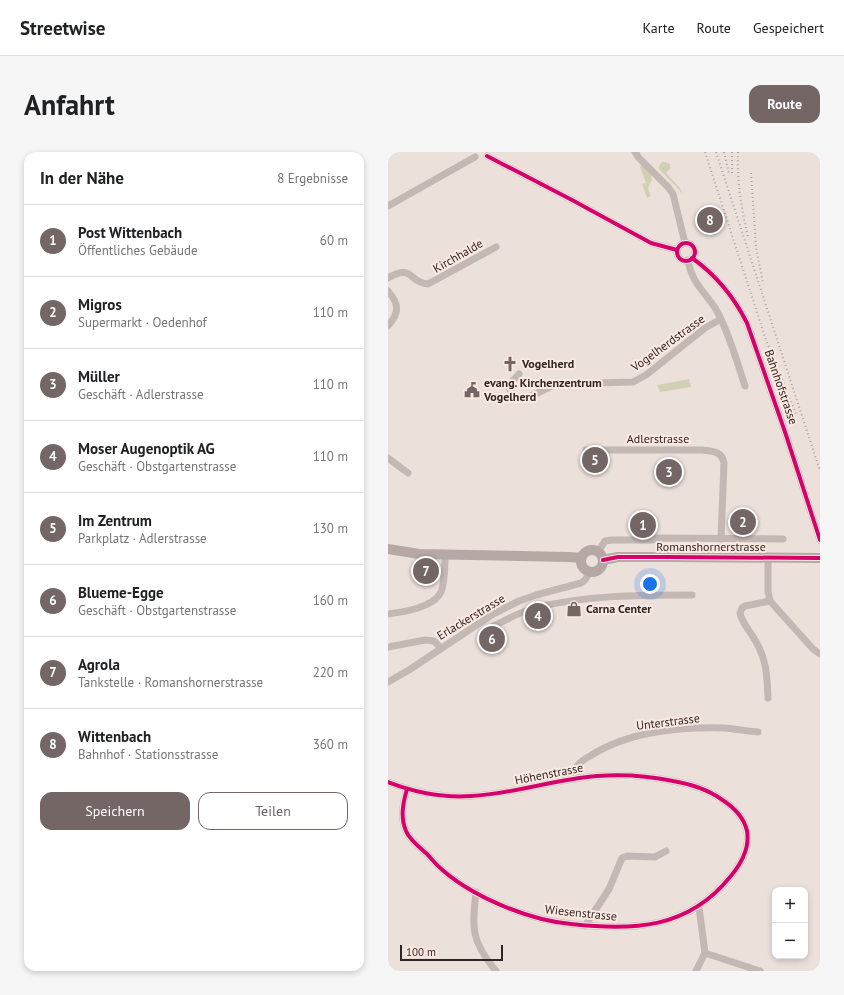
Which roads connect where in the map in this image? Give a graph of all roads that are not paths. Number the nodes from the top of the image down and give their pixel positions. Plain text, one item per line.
1 (635, 152) edge
2 (474, 154) edge
3 (487, 154) edge
4 (388, 206) edge
5 (685, 243) junction
6 (496, 247) dead end
7 (677, 250) junction
8 (690, 259) junction
9 (388, 278) edge
10 (388, 291) edge
11 (721, 319) junction
12 (388, 326) edge
13 (519, 374) dead end
14 (745, 386) dead end
15 (586, 450) dead end
16 (388, 458) edge
17 (408, 473) dead end
18 (721, 539) junction
19 (782, 539) dead end
20 (820, 540) edge
21 (388, 549) edge
22 (445, 555) junction
23 (600, 556) junction
24 (768, 557) junction
25 (581, 558) junction
26 (820, 558) edge
27 (590, 572) junction
28 (554, 590) junction
29 (692, 595) dead end
30 (770, 601) junction
31 (557, 604) junction
32 (388, 614) edge
33 (484, 631) dead end
34 (388, 647) edge
35 (441, 648) junction
36 (820, 654) edge
37 (388, 682) edge
38 (768, 698) dead end
39 (758, 732) dead end
40 (575, 779) junction
41 (388, 782) edge
42 (407, 789) junction
43 (666, 851) dead end
44 (720, 890) joint
45 (476, 892) junction
46 (699, 907) junction
47 (585, 926) junction
48 (705, 953) junction
49 (496, 971) edge
50 (696, 971) edge
51 (760, 971) edge

1 - 5 street
2 - 3 street
2 - 4 street
3 - 7 street
5 - 7 street
5 - 8 street
6 - 9 street, Kirchhalde
7 - 8 street
8 - 11 street
8 - 20 street, Bahnhofstrasse
10 - 12 street
11 - 13 street, Vogelherdstrasse
11 - 14 street
15 - 18 street, Adlerstrasse
16 - 17 street
18 - 19 street
18 - 23 street
21 - 22 main road
22 - 25 main road
22 - 32 street
23 - 24 main road, Romanshornerstrasse
23 - 25 main road
23 - 27 main road
24 - 26 main road, Romanshornerstrasse
24 - 30 street
25 - 27 main road
27 - 28 street, Erlackerstrasse
28 - 31 street
28 - 35 street, Erlackerstrasse
29 - 31 street
30 - 36 street
30 - 38 street
31 - 33 street
34 - 35 street
35 - 37 street, Erlackerstrasse
39 - 40 street, Unterstrasse
40 - 42 street, Höhenstrasse
40 - 44 street, Höhenstrasse
41 - 42 street, Höhenstrasse
42 - 45 street, Wiesenstrasse
43 - 47 street
44 - 46 street, Wiesenstrasse
45 - 47 street, Wiesenstrasse
45 - 49 street
46 - 47 street, Wiesenstrasse
46 - 48 street
48 - 50 street
48 - 51 street

